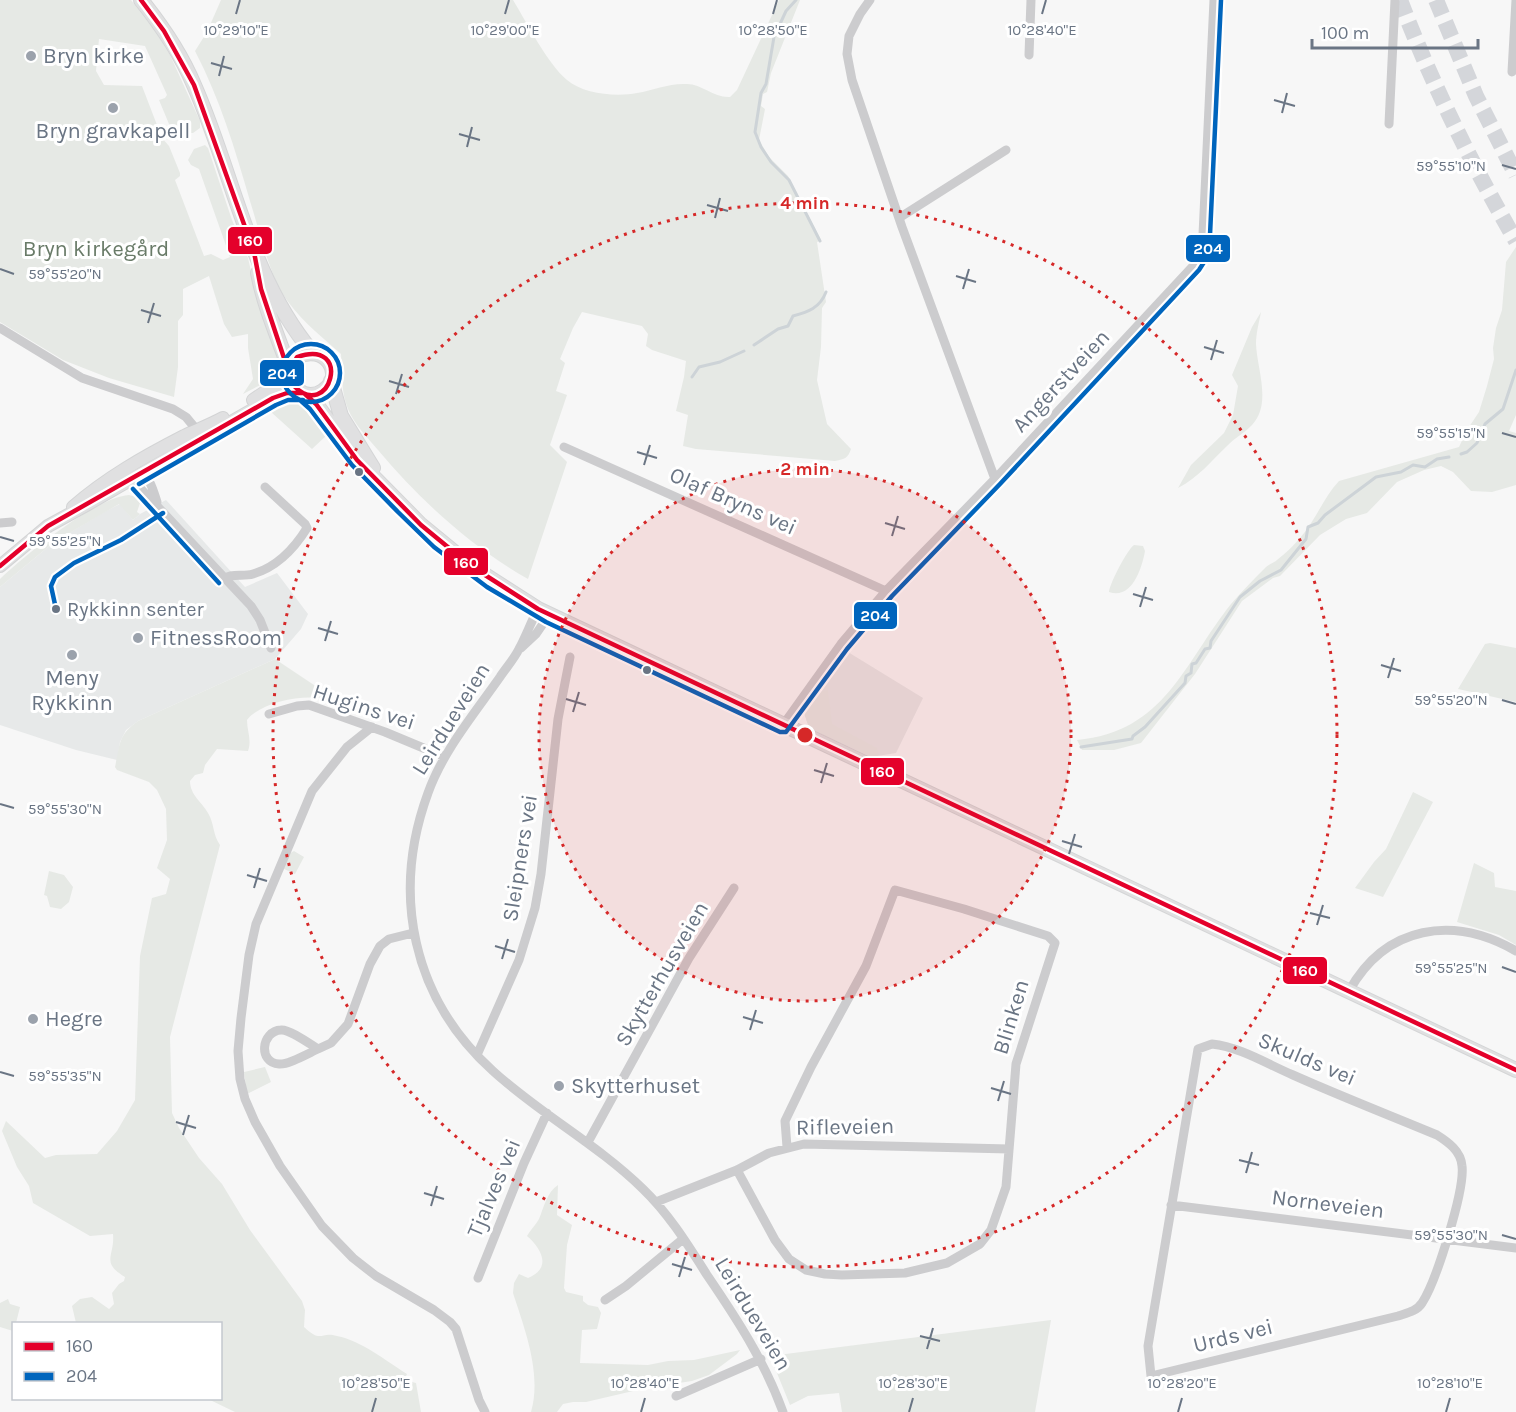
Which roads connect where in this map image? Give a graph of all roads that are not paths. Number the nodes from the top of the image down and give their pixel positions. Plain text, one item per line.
1 (141, 0) edge
2 (870, 0) edge
3 (1031, 0) edge
4 (1214, 0) edge
5 (1395, 0) edge
6 (1516, 0) edge
7 (1029, 55) dead end
8 (1512, 72) dead end
9 (1389, 124) dead end
10 (1006, 150) dead end
11 (899, 218) junction
12 (254, 252) junction
13 (0, 328) edge
14 (312, 352) junction
15 (290, 372) junction
16 (331, 381) junction
17 (304, 394) junction
18 (201, 434) junction
19 (564, 447) dead end
20 (137, 472) junction
21 (995, 479) junction
22 (265, 487) dead end
23 (387, 490) junction
24 (12, 522) dead end
25 (0, 523) edge
26 (0, 566) edge
27 (225, 578) junction
28 (886, 591) junction
29 (543, 612) junction
30 (271, 648) dead end
31 (570, 657) dead end
32 (269, 714) dead end
33 (783, 725) junction
34 (372, 727) junction
35 (445, 757) junction
36 (734, 888) dead end
37 (413, 933) junction
38 (1516, 951) edge
39 (1349, 991) junction
40 (318, 1049) junction
41 (477, 1055) junction
42 (1516, 1070) edge
43 (547, 1113) junction
44 (588, 1142) junction
45 (787, 1147) junction
46 (1009, 1149) junction
47 (737, 1170) junction
48 (656, 1202) junction
49 (1171, 1205) junction
50 (683, 1239) junction
51 (1448, 1239) junction
52 (1516, 1248) edge
53 (478, 1278) dead end
54 (605, 1300) dead end
55 (760, 1359) junction
56 (676, 1396) dead end
57 (485, 1412) edge
58 (783, 1412) edge

1 - 12 main road
2 - 11 street
3 - 7 street
4 - 21 street, Angerstveien
5 - 9 street
6 - 8 street
10 - 11 street
11 - 21 street
12 - 14 main road
12 - 15 main road
13 - 18 street
14 - 15 main road
14 - 16 main road
15 - 17 main road
15 - 18 street
16 - 17 main road
16 - 23 main road
17 - 18 street
17 - 23 main road
18 - 20 street
19 - 28 street, Olaf Bryns vei
20 - 26 street
20 - 27 street
21 - 28 street, Angerstveien
22 - 27 street
23 - 29 main road
24 - 25 street
27 - 30 street
28 - 33 street, Angerstveien
29 - 33 main road
29 - 35 street, Leirdueveien
31 - 41 street, Sleipners vei
32 - 34 street, Hugins vei
33 - 39 main road
34 - 35 street, Hugins vei
34 - 57 street
35 - 37 street, Leirdueveien
36 - 44 street, Skytterhusveien
37 - 40 street
37 - 41 street, Leirdueveien
38 - 39 street
39 - 42 main road
40 - 40 street
41 - 43 street, Leirdueveien
43 - 44 street, Leirdueveien
43 - 53 street, Tjalves vei
44 - 48 street, Leirdueveien
45 - 46 street, Rifleveien
45 - 46 street, Blinken
45 - 47 street, Rifleveien
46 - 47 street, Blinken
47 - 48 street, Rifleveien
48 - 50 street, Leirdueveien
49 - 51 street, Norneveien
49 - 51 street, Urds vei
49 - 51 street, Skulds vei
50 - 54 street
50 - 55 street, Leirdueveien
51 - 52 street, Norneveien
55 - 56 street
55 - 58 street, Leirdueveien

